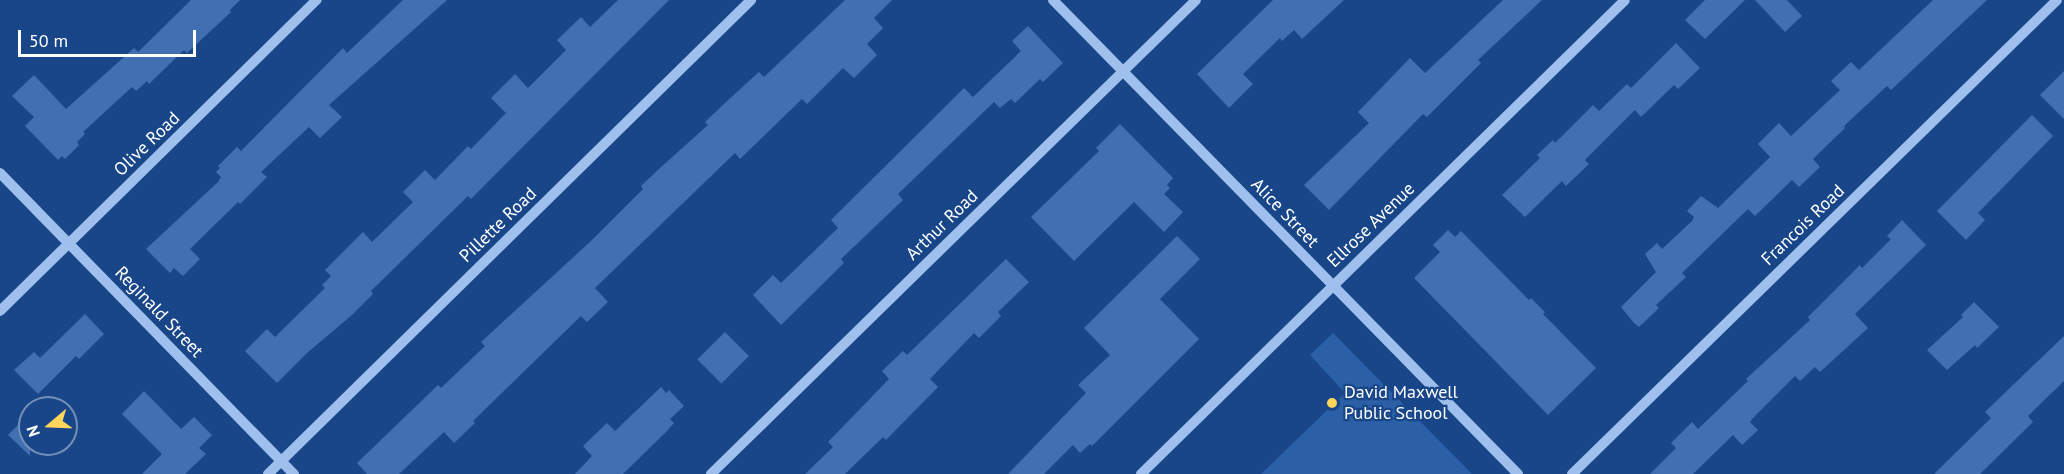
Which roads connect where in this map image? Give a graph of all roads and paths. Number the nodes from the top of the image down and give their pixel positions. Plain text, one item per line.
1 (317, 0) edge
2 (751, 0) edge
3 (1053, 0) edge
4 (1196, 0) edge
5 (1625, 0) edge
6 (2057, 0) edge
7 (1123, 71) junction
8 (0, 173) edge
9 (69, 243) junction
10 (1333, 285) junction
11 (0, 311) edge
12 (282, 461) junction
13 (268, 474) edge
14 (294, 474) edge
15 (711, 474) edge
16 (1141, 474) edge
17 (1518, 474) edge
18 (1572, 474) edge

1 - 9 street, Olive Road
2 - 12 street, Pillette Road
3 - 7 street, Alice Street
4 - 7 street, Arthur Road
5 - 10 street, Ellrose Avenue
6 - 18 street, Francois Road
7 - 10 street, Alice Street
7 - 15 street, Arthur Road
8 - 9 street, Reginald Street
9 - 11 street, Olive Road
9 - 12 street, Reginald Street
10 - 16 street, Ellrose Avenue
10 - 17 street, Alice Street
12 - 13 street, Pillette Road
12 - 14 street, Reginald Street

